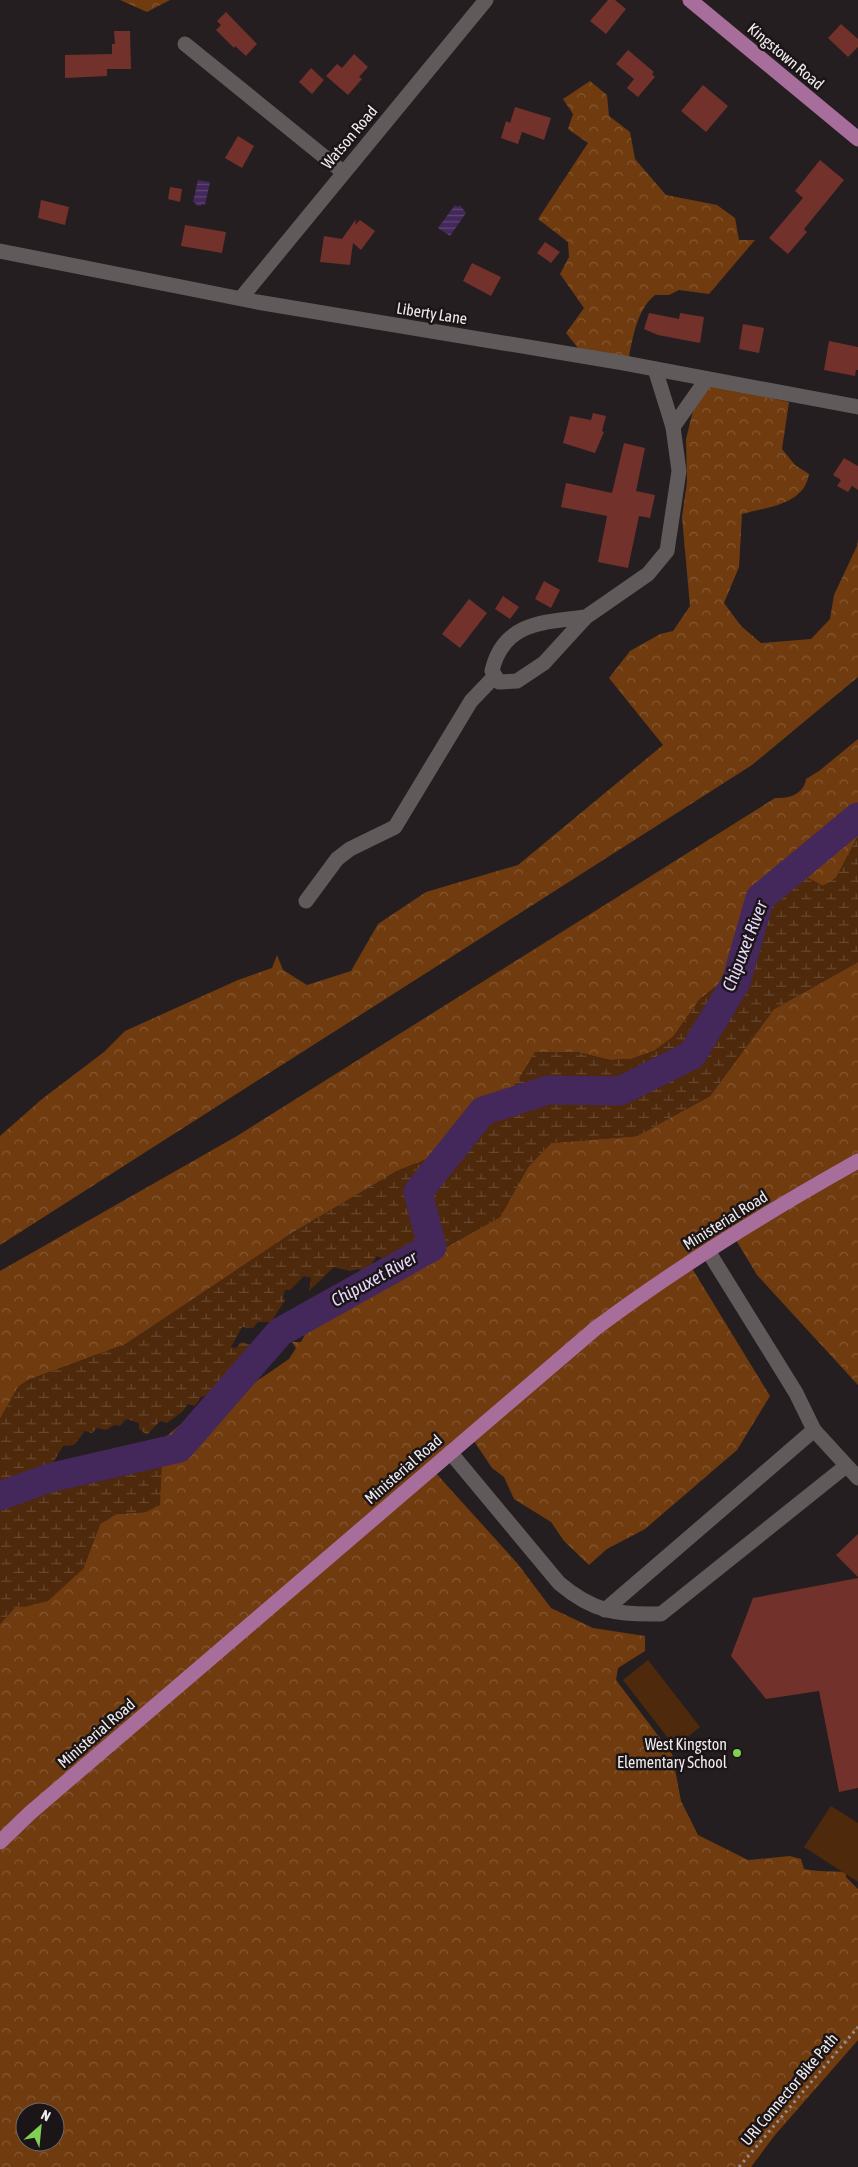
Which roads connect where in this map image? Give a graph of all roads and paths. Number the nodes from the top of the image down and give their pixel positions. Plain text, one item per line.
1 (486, 0) edge
2 (690, 0) edge
3 (185, 44) dead end
4 (858, 139) edge
5 (344, 172) junction
6 (0, 250) edge
7 (241, 298) junction
8 (655, 369) junction
9 (706, 380) junction
10 (858, 407) edge
11 (673, 427) junction
12 (586, 617) junction
13 (495, 676) junction
14 (306, 901) dead end
15 (858, 1161) edge
16 (708, 1251) junction
17 (814, 1430) junction
18 (450, 1452) junction
19 (846, 1466) junction
20 (858, 1478) edge
21 (605, 1610) junction
22 (0, 1842) edge
23 (858, 2027) edge
24 (739, 2167) edge

1 - 5 street, Watson Road
2 - 4 main road, Kingstown Road
3 - 5 street
5 - 7 street, Watson Road
6 - 7 street, Liberty Lane
7 - 8 street, Liberty Lane
8 - 9 street, Liberty Lane
8 - 11 street
9 - 10 street, Liberty Lane
9 - 11 street
11 - 12 street
12 - 13 street
12 - 13 street
13 - 14 street
15 - 16 main road, Ministerial Road
16 - 17 street
16 - 18 main road, Ministerial Road
17 - 19 street
17 - 21 street
18 - 21 street
18 - 22 main road, Ministerial Road
19 - 20 street
19 - 21 street
23 - 24 path, URI Connector Bike Path

